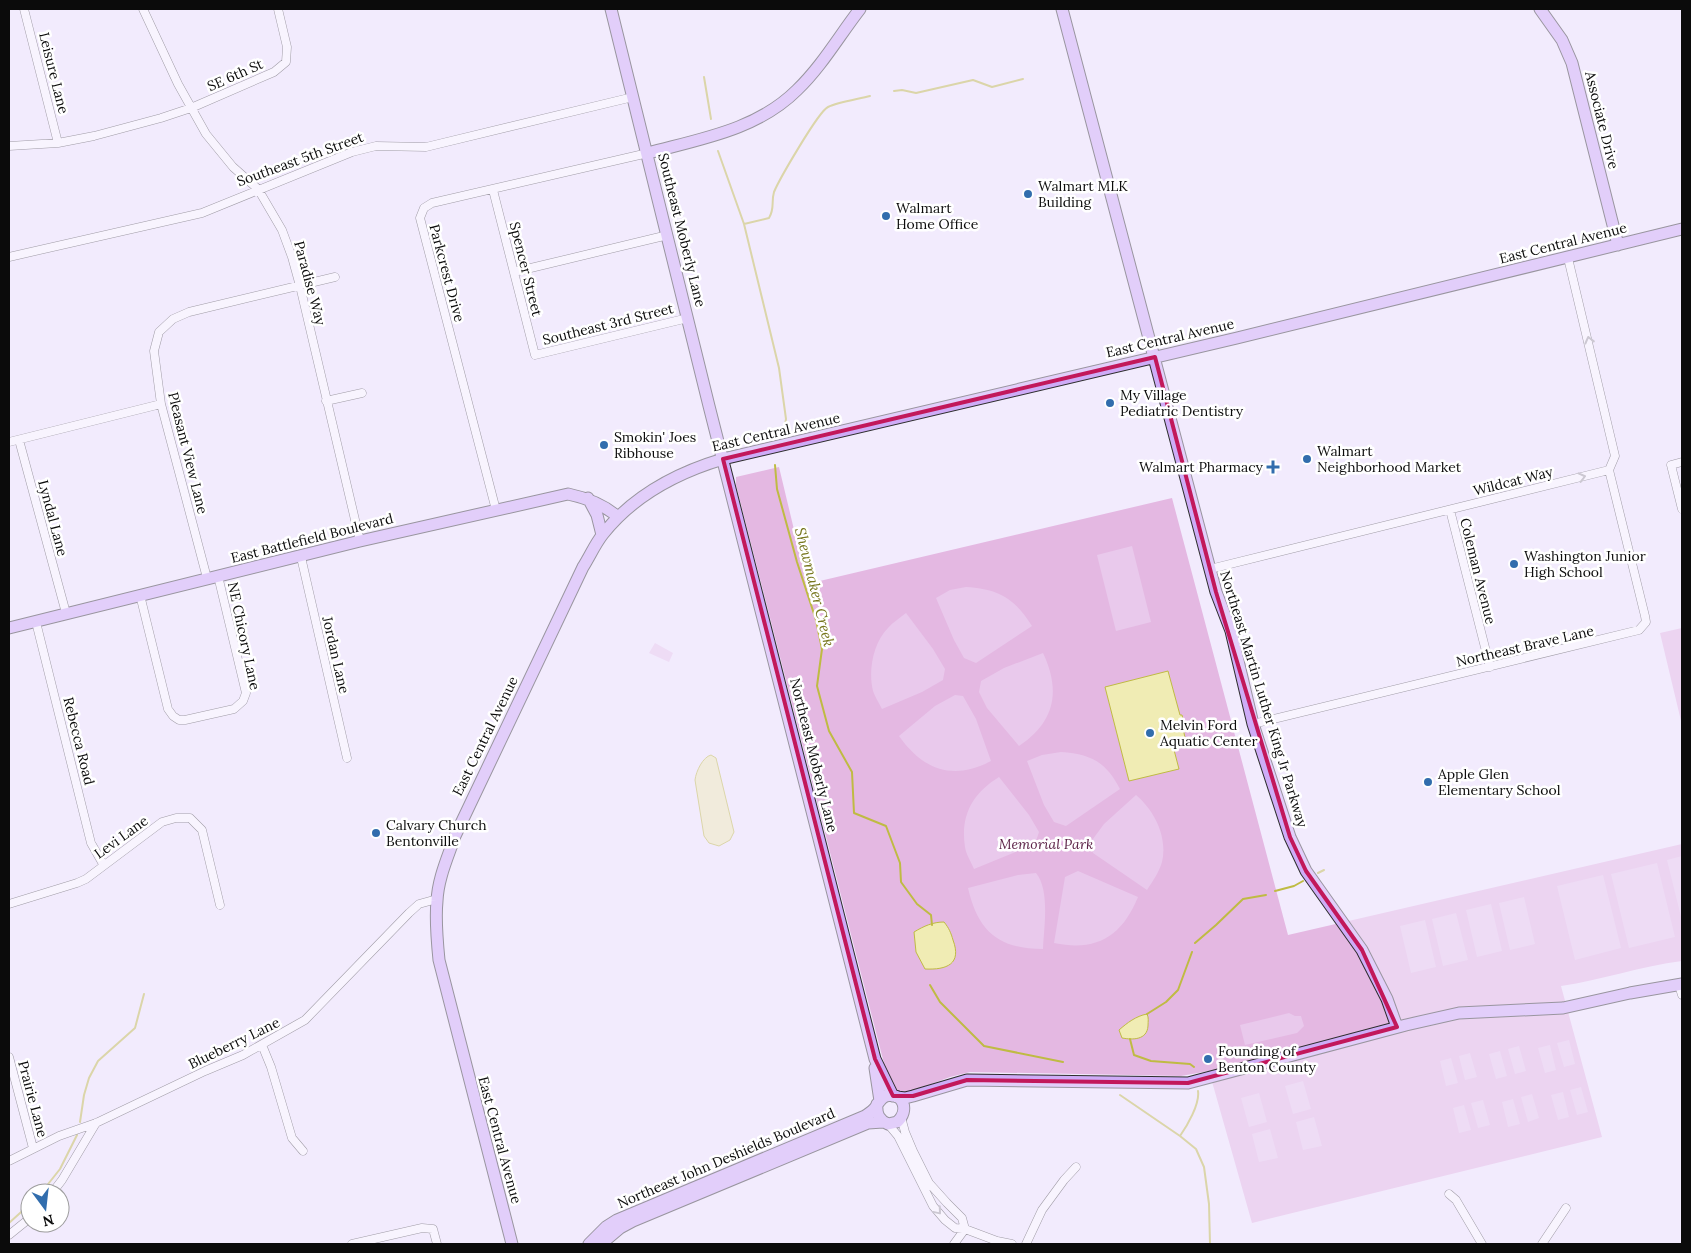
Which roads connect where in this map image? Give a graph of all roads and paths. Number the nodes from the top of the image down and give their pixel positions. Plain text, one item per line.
1 (24, 9) edge
2 (143, 9) edge
3 (278, 9) edge
4 (611, 9) edge
5 (860, 9) edge
6 (1062, 9) edge
7 (1540, 9) edge
8 (633, 97) junction
9 (191, 108) junction
10 (58, 143) junction
11 (9, 146) edge
12 (648, 153) junction
13 (258, 189) junction
14 (493, 190) junction
15 (1682, 229) edge
16 (668, 235) junction
17 (1618, 245) junction
18 (9, 257) edge
19 (1568, 258) junction
20 (514, 272) junction
21 (335, 276) dead end
22 (300, 286) junction
23 (688, 318) junction
24 (535, 355) joint
25 (1155, 357) junction
26 (362, 393) dead end
27 (326, 400) junction
28 (161, 404) junction
29 (19, 440) junction
30 (9, 442) edge
31 (723, 459) junction
32 (1682, 462) edge
33 (1609, 470) junction
34 (588, 498) junction
35 (1682, 509) edge
36 (496, 510) junction
37 (1450, 510) junction
38 (618, 517) junction
39 (602, 535) junction
40 (360, 541) junction
41 (300, 557) junction
42 (1210, 569) junction
43 (213, 577) junction
44 (140, 595) junction
45 (66, 613) junction
46 (36, 622) junction
47 (9, 628) edge
48 (1490, 667) junction
49 (1253, 724) junction
50 (347, 758) dead end
51 (104, 864) junction
52 (437, 899) junction
53 (9, 904) edge
54 (220, 905) dead end
55 (1681, 988) edge
56 (1397, 1027) junction
57 (262, 1045) junction
58 (9, 1057) edge
59 (875, 1059) junction
60 (946, 1087) junction
61 (895, 1097) junction
62 (878, 1102) junction
63 (903, 1115) junction
64 (96, 1123) junction
65 (886, 1123) junction
66 (33, 1148) junction
67 (303, 1152) dead end
68 (9, 1161) edge
69 (1076, 1167) dead end
70 (60, 1183) edge
71 (1449, 1194) dead end
72 (1566, 1208) dead end
73 (20, 1226) edge
74 (965, 1230) junction
75 (9, 1235) edge
76 (352, 1244) edge
77 (437, 1244) edge
78 (512, 1244) edge
79 (589, 1244) edge
80 (600, 1244) edge
81 (954, 1244) edge
82 (1012, 1244) edge
83 (1026, 1244) edge
84 (1482, 1244) edge
85 (1542, 1244) edge

1 - 10 street, Leisure Lane
2 - 9 street, Paradise Way
3 - 9 street, SE 6th St
4 - 8 street, Southeast Moberly Lane
5 - 12 street
6 - 25 street, Northeast Martin Luther King Jr Parkway
7 - 17 street, Associate Drive
8 - 12 street, Southeast Moberly Lane
8 - 13 street, Southeast 5th Street
9 - 10 street, SE 6th St
9 - 13 street, Paradise Way
10 - 11 street, SE 6th St
12 - 14 street, Parkcrest Drive
12 - 16 street, Southeast Moberly Lane
13 - 18 street, Southeast 5th Street
13 - 22 street, Paradise Way
14 - 20 street, Spencer Street
14 - 36 street, Parkcrest Drive
15 - 17 street, East Central Avenue
16 - 20 street
16 - 23 street, Southeast Moberly Lane
17 - 19 street, East Central Avenue
19 - 25 street, East Central Avenue
33 -> 19 street
20 - 24 street, Spencer Street
21 - 22 street, Pleasant View Lane
22 - 27 street, Paradise Way
22 - 28 street, Pleasant View Lane
23 - 24 street, Southeast 3rd Street
23 - 31 street, Southeast Moberly Lane
25 - 31 street, East Central Avenue
25 - 42 street, Northeast Martin Luther King Jr Parkway
26 - 27 street
27 - 40 street, Paradise Way
28 - 29 street
28 - 43 street, Pleasant View Lane
29 - 30 street
29 - 45 street, Lyndal Lane
31 - 38 street, East Central Avenue
31 - 59 street, Northeast Moberly Lane
32 - 35 street
37 -> 33 street, Wildcat Way
33 - 48 street, Northeast Brave Lane
34 - 36 street, East Battlefield Boulevard
34 - 38 street, East Battlefield Boulevard
34 - 39 street
36 - 40 street, East Battlefield Boulevard
37 - 42 street, Wildcat Way
37 - 48 street, Coleman Avenue
38 - 39 street, East Central Avenue
39 - 52 street, East Central Avenue
40 - 41 street, East Battlefield Boulevard
41 - 43 street, East Battlefield Boulevard
41 - 50 street, Jordan Lane
42 - 49 street, Northeast Martin Luther King Jr Parkway
43 - 44 street, East Battlefield Boulevard
43 - 44 street, NE Chicory Lane
44 - 45 street, East Battlefield Boulevard
45 - 46 street, East Battlefield Boulevard
46 - 47 street, East Battlefield Boulevard
46 - 51 street, Rebecca Road
48 - 49 street, Northeast Brave Lane
49 - 56 street, Northeast Martin Luther King Jr Parkway
51 - 53 street, Levi Lane
51 - 54 street, Levi Lane
52 - 57 street, Blueberry Lane
52 - 78 street, East Central Avenue
55 - 56 street
56 - 60 street
57 - 64 street, Blueberry Lane
57 - 67 street
58 - 66 street, Prairie Lane
59 - 61 street, Northeast Moberly Lane
59 - 62 street, Northeast Moberly Lane
60 - 61 street
60 - 63 street
61 - 62 street
61 - 63 street
62 - 65 street
62 - 79 street, Northeast John Deshields Boulevard
63 - 65 street
63 - 74 street
64 - 66 street, Blueberry Lane
64 - 70 street
65 -> 74 street
65 - 80 street, Northeast John Deshields Boulevard
66 - 68 street, Blueberry Lane
69 - 83 street
71 - 84 street
72 - 85 street
73 - 75 street
74 - 81 street
74 - 82 street
76 - 77 street

